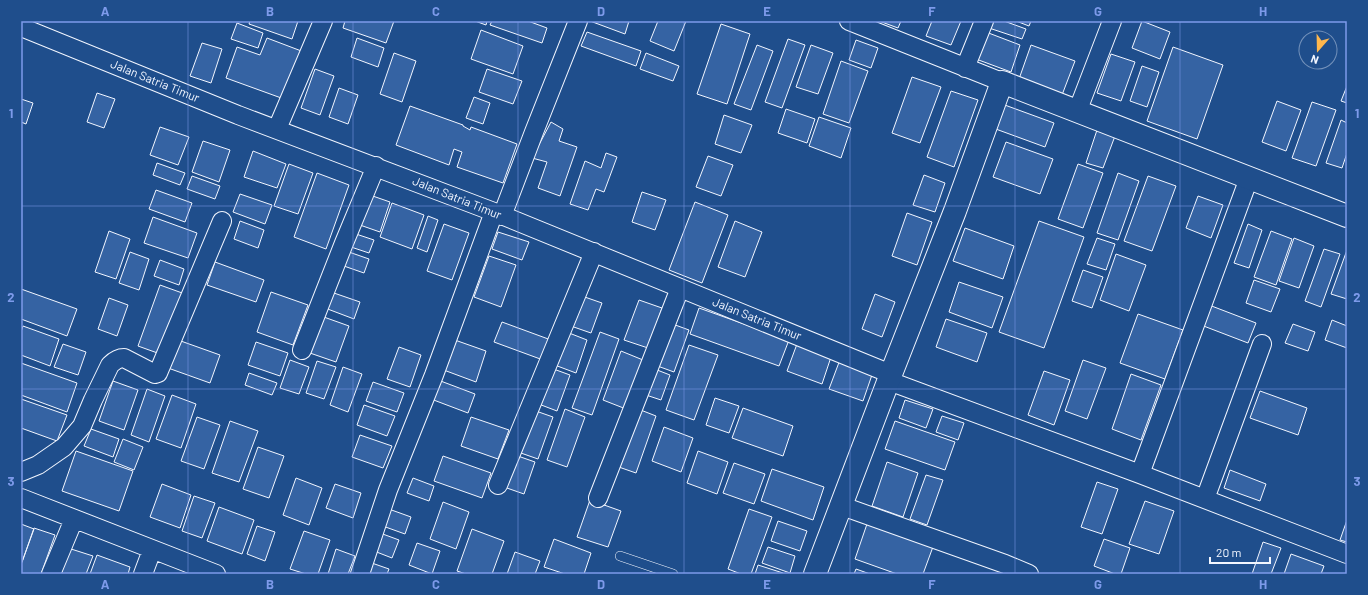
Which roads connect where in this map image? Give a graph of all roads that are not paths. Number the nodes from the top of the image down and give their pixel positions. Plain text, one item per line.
1 (323, 21) edge
2 (578, 21) edge
3 (849, 21) edge
4 (984, 21) edge
5 (1112, 21) edge
6 (21, 27) edge
7 (965, 68) junction
8 (1002, 82) junction
9 (1077, 112) junction
10 (276, 129) junction
11 (376, 166) junction
12 (1249, 178) junction
13 (498, 214) junction
14 (1347, 216) edge
15 (222, 221) dead end
16 (594, 252) junction
17 (680, 288) junction
18 (1262, 344) dead end
19 (302, 350) dead end
20 (890, 378) junction
21 (21, 472) edge
22 (1140, 474) junction
23 (498, 485) dead end
24 (21, 498) edge
25 (598, 498) dead end
26 (1206, 499) junction
27 (842, 506) junction
28 (74, 519) junction
29 (152, 550) junction
30 (1347, 554) edge
31 (620, 556) dead end
32 (1002, 569) edge
33 (51, 574) edge
34 (144, 574) edge
35 (216, 574) edge
36 (360, 574) edge
37 (673, 574) edge
38 (816, 574) edge
39 (1030, 574) edge

1 - 10 street
2 - 13 street
3 - 7 street
4 - 7 street
5 - 9 street
6 - 10 street, Jalan Satria Timur
7 - 8 street
8 - 9 street
8 - 20 street
9 - 12 street
10 - 11 street, Jalan Satria Timur
11 - 13 street, Jalan Satria Timur
11 - 19 street
12 - 14 street
12 - 22 street
13 - 16 street, Jalan Satria Timur
13 - 36 street
15 - 21 street
16 - 17 street, Jalan Satria Timur
16 - 23 street
17 - 20 street, Jalan Satria Timur
17 - 25 street
18 - 26 street
20 - 22 street, Jalan Satria Timur
20 - 27 street
22 - 26 street, Jalan Satria Timur
24 - 28 street
26 - 30 street, Jalan Satria Timur
27 - 32 street
27 - 38 street
28 - 29 street
28 - 33 street
29 - 34 street
29 - 35 street
31 - 37 lane
32 - 39 street

